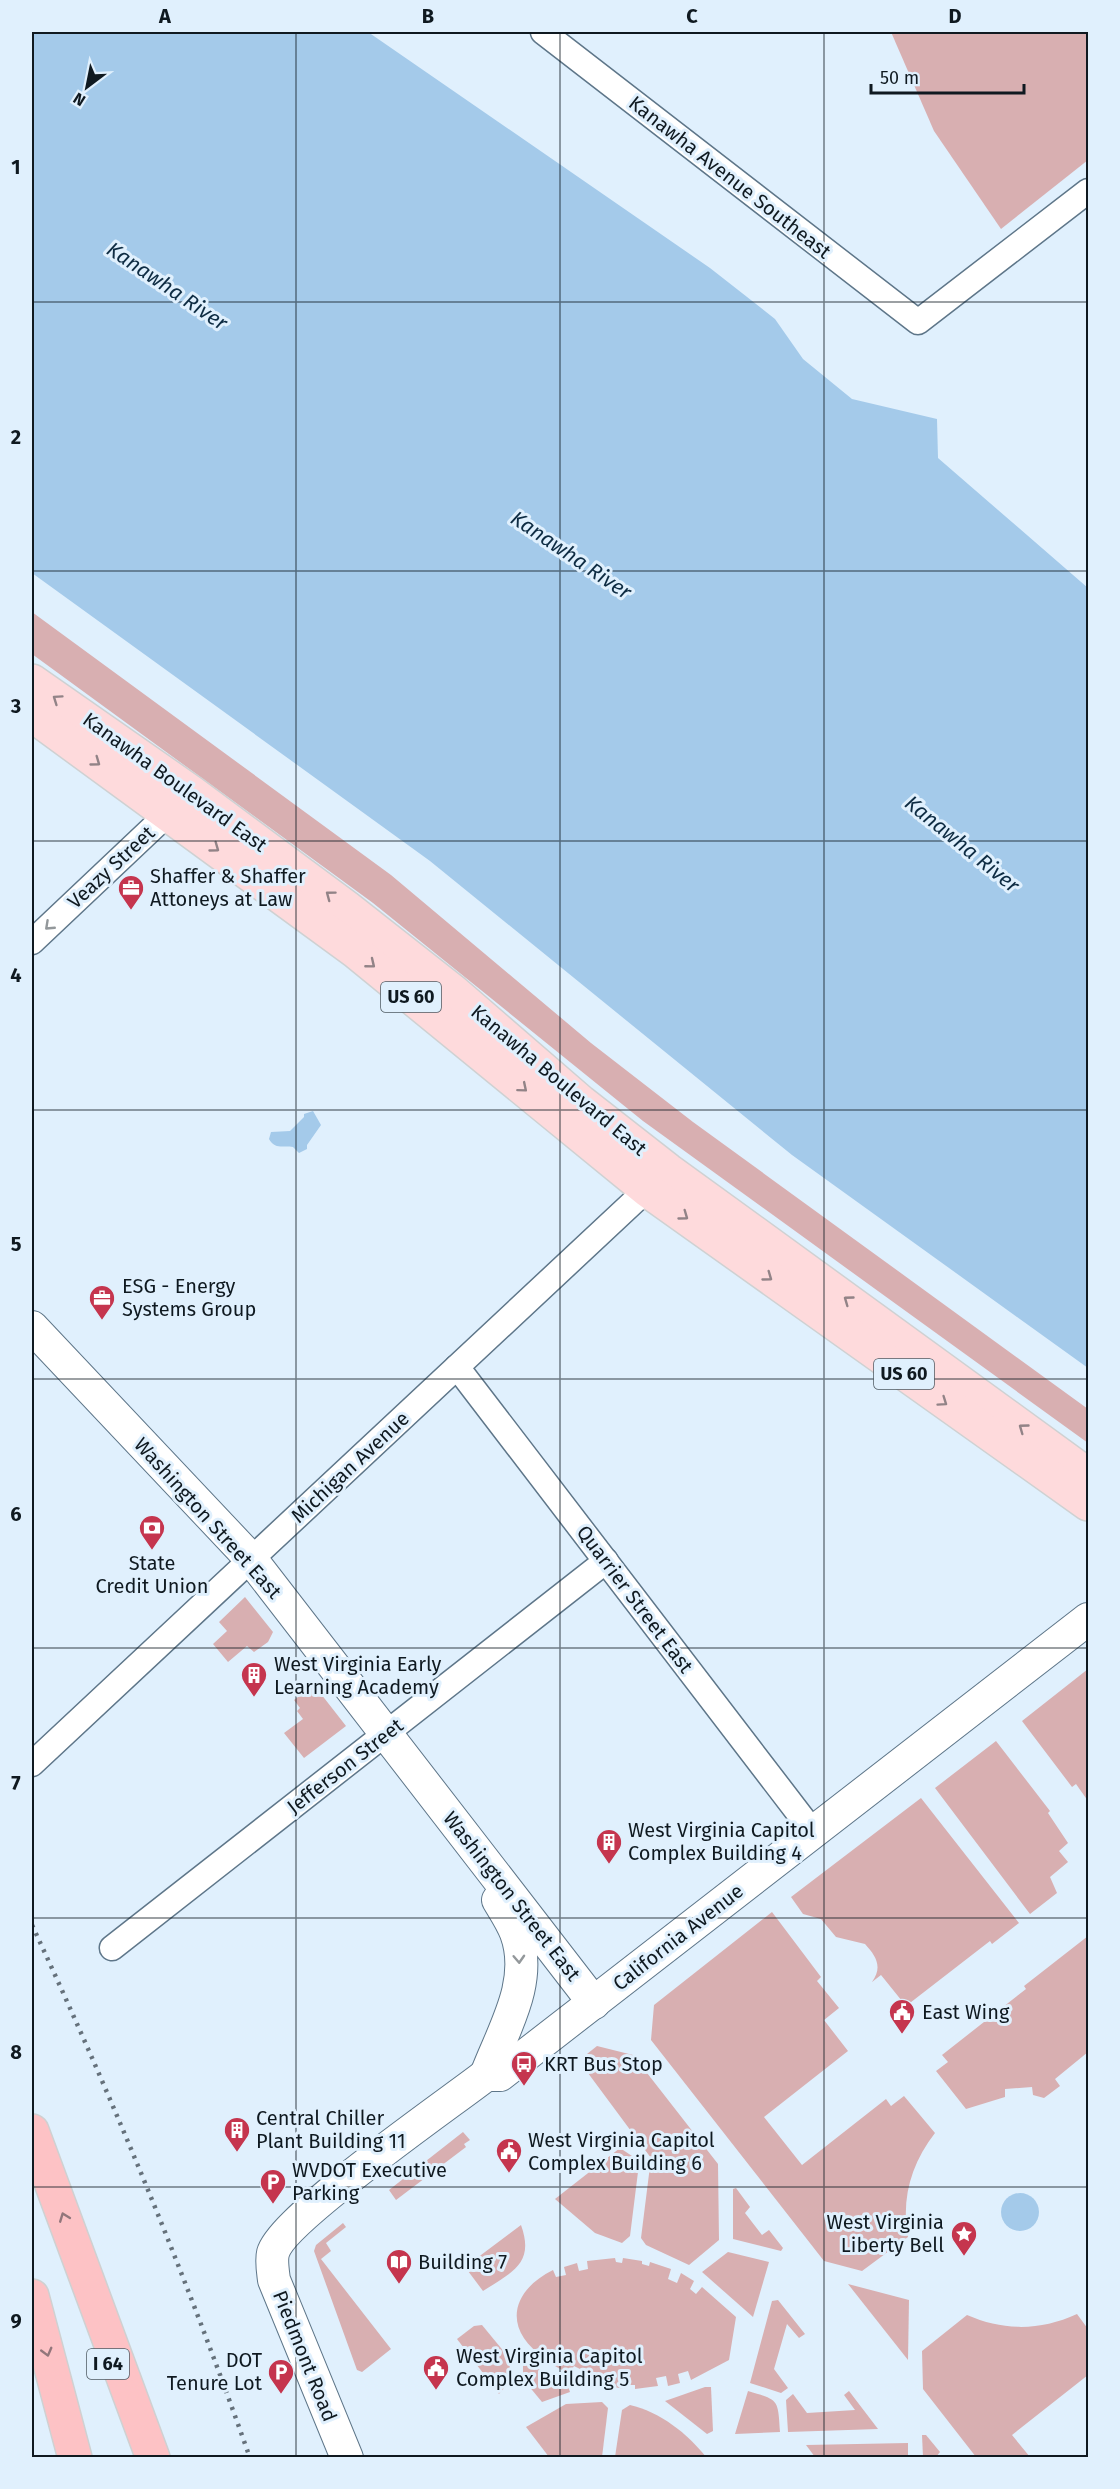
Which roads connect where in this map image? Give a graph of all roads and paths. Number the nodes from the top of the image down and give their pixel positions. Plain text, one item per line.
1 (543, 32) edge
2 (1089, 191) edge
3 (32, 681) edge
4 (32, 715) edge
5 (191, 792) junction
6 (168, 814) junction
7 (32, 942) edge
8 (658, 1180) junction
9 (32, 1327) edge
10 (457, 1367) junction
11 (1089, 1475) edge
12 (1089, 1504) edge
13 (251, 1559) junction
14 (606, 1562) junction
15 (1089, 1619) edge
16 (386, 1734) junction
17 (32, 1764) edge
18 (813, 1832) junction
19 (488, 1865) junction
20 (112, 1948) dead end
21 (594, 2003) junction
22 (486, 2075) junction
23 (32, 2131) edge
24 (273, 2253) joint
25 (85, 2271) junction
26 (32, 2296) edge
27 (75, 2457) edge
28 (130, 2457) edge
29 (153, 2457) edge
30 (347, 2457) edge

1 - 2 street, Kanawha Avenue Southeast
5 -> 3 main road, Kanawha Boulevard East / US 60
4 -> 6 main road, Kanawha Boulevard East / US 60
5 - 6 street, Veazy Street
8 -> 5 main road, Kanawha Boulevard East / US 60
6 -> 7 street, Veazy Street
6 -> 8 main road, Kanawha Boulevard East / US 60
8 - 10 street, Michigan Avenue
11 -> 8 main road, Kanawha Boulevard East / US 60
8 -> 12 main road, Kanawha Boulevard East / US 60
9 - 13 street, Washington Street East
10 - 13 street, Michigan Avenue
10 - 14 street, Quarrier Street East
13 - 16 street, Washington Street East
13 - 17 street, Michigan Avenue
14 - 16 street, Jefferson Street
14 - 18 street, Quarrier Street East
15 - 18 street, California Avenue
16 - 19 street, Washington Street East
16 - 20 street, Jefferson Street
18 - 21 street, California Avenue
19 - 21 street, Washington Street East
19 -> 22 street
21 - 22 street, California Avenue
22 - 24 street, California Avenue
25 -> 23 highway, I 64
24 - 30 street, Piedmont Road
25 - 28 highway, I 64
25 - 29 highway
26 -> 27 highway

